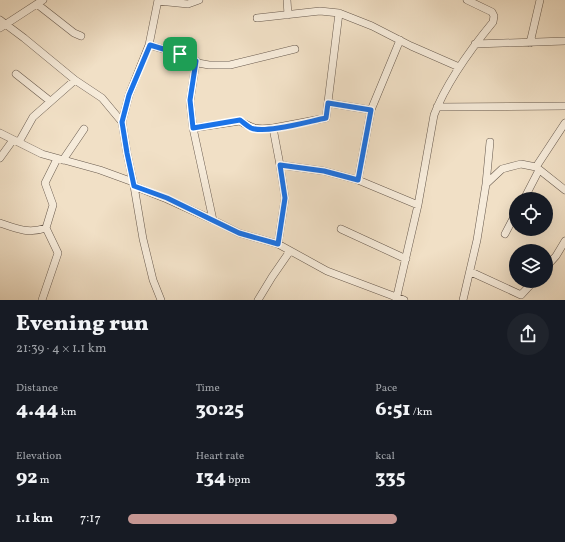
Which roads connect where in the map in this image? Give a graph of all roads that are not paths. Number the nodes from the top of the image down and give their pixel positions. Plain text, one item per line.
1 (158, 0) edge
2 (199, 0) edge
3 (287, 0) edge
4 (467, 0) edge
5 (540, 0) edge
6 (40, 2) edge
7 (339, 13) junction
8 (288, 15) junction
9 (257, 18) dead end
10 (2, 24) edge
11 (81, 36) dead end
12 (400, 40) junction
13 (565, 41) edge
14 (530, 43) junction
15 (475, 44) junction
16 (150, 45) junction
17 (295, 49) dead end
18 (196, 61) junction
19 (459, 67) junction
20 (16, 74) dead end
21 (75, 80) junction
22 (50, 101) junction
23 (328, 103) junction
24 (565, 106) edge
25 (437, 107) junction
26 (371, 110) junction
27 (122, 122) junction
28 (565, 123) edge
29 (193, 128) junction
30 (273, 128) junction
31 (84, 129) dead end
32 (0, 133) edge
33 (16, 141) junction
34 (490, 142) dead end
35 (0, 158) edge
36 (60, 159) junction
37 (280, 165) junction
38 (538, 168) junction
39 (358, 180) junction
40 (134, 184) junction
41 (486, 184) junction
42 (565, 190) edge
43 (527, 192) edge
44 (418, 205) junction
45 (213, 220) junction
46 (0, 223) edge
47 (509, 226) edge
48 (46, 228) junction
49 (341, 229) dead end
50 (505, 234) dead end
51 (565, 241) edge
52 (278, 244) junction
53 (290, 250) junction
54 (406, 259) junction
55 (553, 259) edge
56 (471, 272) junction
57 (528, 288) edge
58 (399, 299) edge
59 (42, 300) edge
60 (161, 300) edge
61 (258, 300) edge
62 (463, 300) edge

1 - 2 street
1 - 16 street
3 - 8 street
4 - 15 street
5 - 14 street
6 - 10 street
6 - 11 street
7 - 8 street
7 - 12 street
7 - 23 street
8 - 9 street
10 - 21 street
12 - 19 street
12 - 26 street
13 - 14 street
14 - 15 street
15 - 19 street
16 - 18 street
16 - 27 street
17 - 18 street
18 - 29 street
19 - 25 street
20 - 22 street
21 - 22 street
21 - 27 street
22 - 33 street
23 - 26 street
23 - 30 street
24 - 25 street
25 - 44 street
26 - 39 street
27 - 40 street
28 - 38 street
29 - 30 street
29 - 45 street
30 - 37 street
31 - 36 street
32 - 33 street
33 - 35 street
33 - 36 street
34 - 41 street
36 - 40 street
36 - 48 street
37 - 39 street
37 - 52 street
38 - 41 street
38 - 42 street
38 - 43 street
39 - 44 street
40 - 45 street
40 - 60 street
41 - 56 street
44 - 54 street
45 - 52 street
46 - 48 street
47 - 50 street
48 - 59 street
49 - 54 street
51 - 55 street
52 - 53 street
53 - 58 street
53 - 61 street
54 - 58 street
56 - 57 street
56 - 62 street

